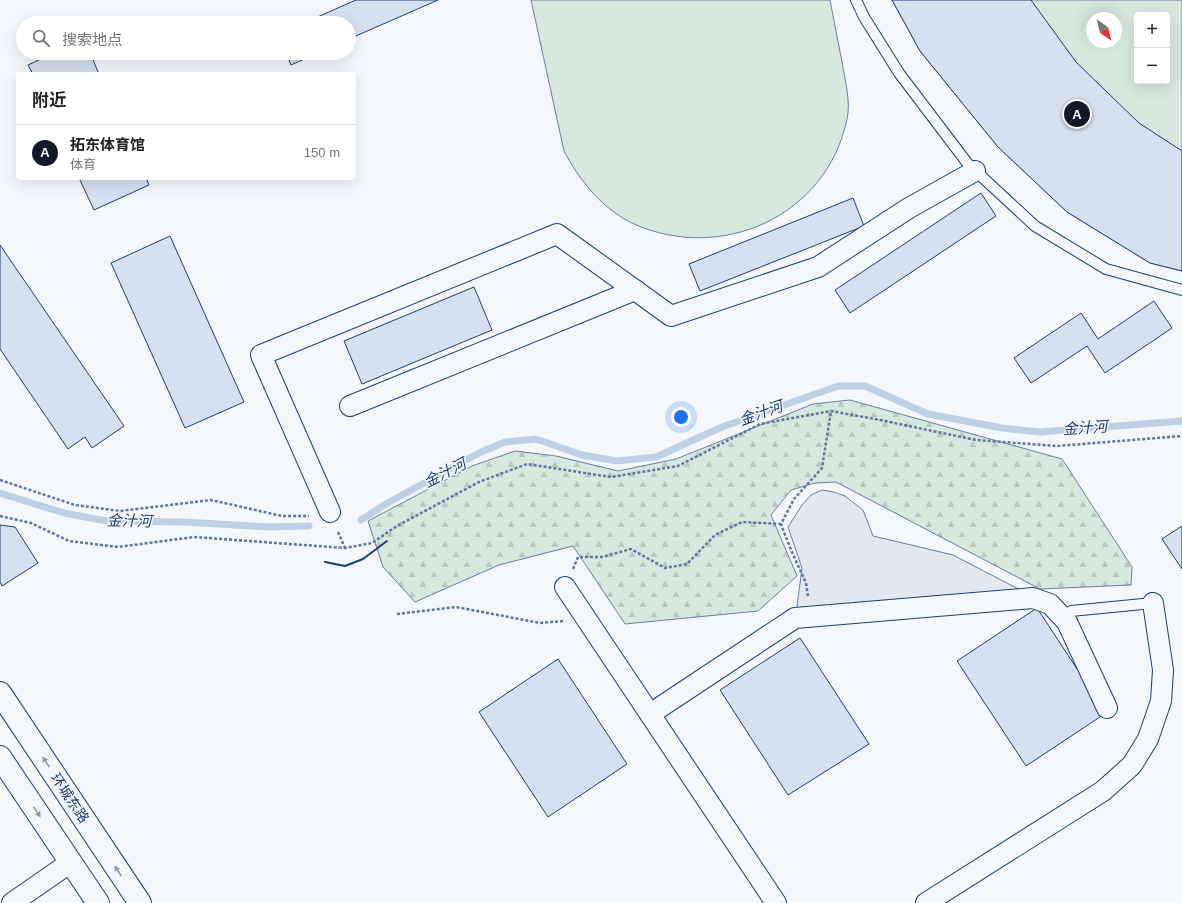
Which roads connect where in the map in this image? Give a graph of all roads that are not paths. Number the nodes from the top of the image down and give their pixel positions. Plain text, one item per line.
1 (856, 0) edge
2 (975, 171) junction
3 (634, 290) junction
4 (1182, 290) edge
5 (350, 406) dead end
6 (330, 512) road end
7 (565, 587) road end
8 (1153, 603) joint
9 (1071, 611) dead end
10 (0, 693) edge
11 (1107, 708) dead end
12 (650, 714) junction
13 (0, 757) edge
14 (71, 862) junction
15 (12, 903) edge
16 (98, 903) edge
17 (140, 903) edge
18 (776, 903) edge
19 (926, 903) edge

1 - 2 lane
2 - 3 street
2 - 4 lane
3 - 5 street
3 - 6 street
7 - 12 street
8 - 9 lane
8 - 19 street
17 -> 10 main road, 环城东路
11 - 12 street
12 - 18 street
13 -> 14 main road
14 - 15 street
14 - 16 main road

